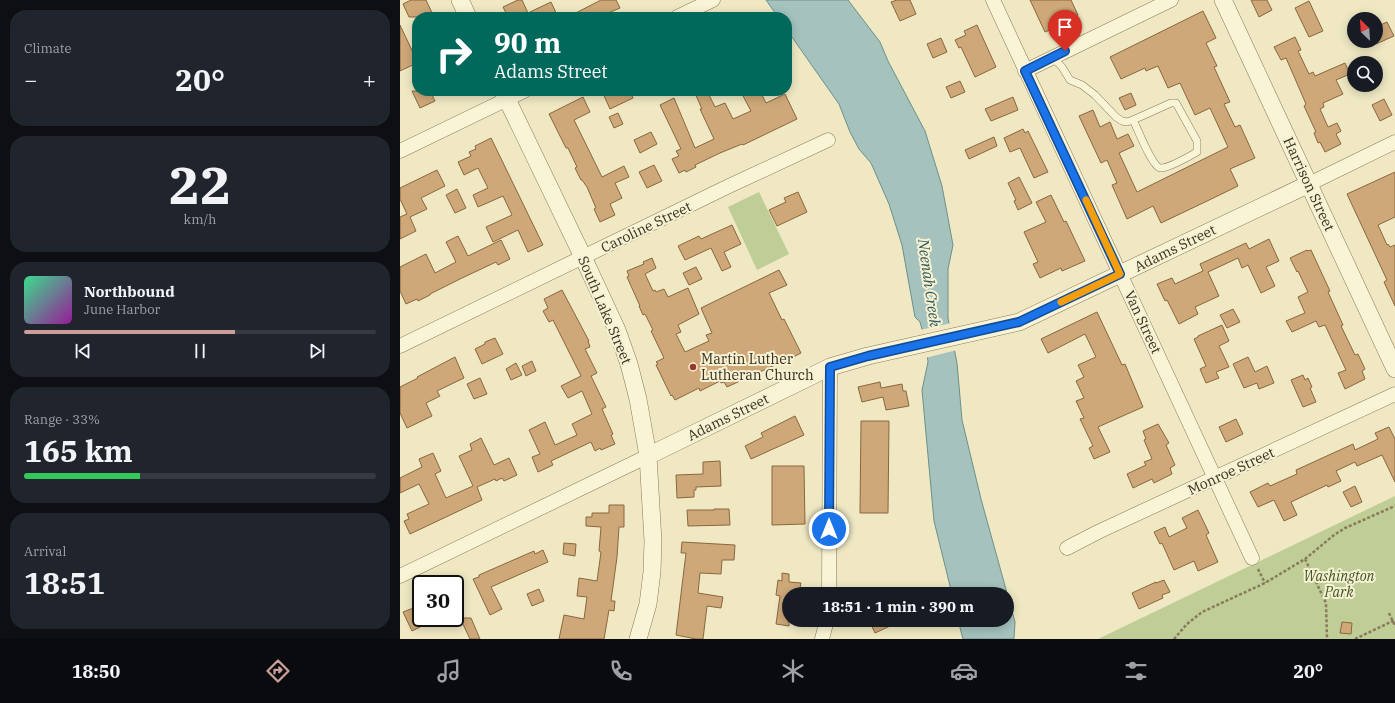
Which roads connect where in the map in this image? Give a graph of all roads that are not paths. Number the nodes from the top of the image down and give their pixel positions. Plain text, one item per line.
1 (460, 0) edge
2 (713, 0) edge
3 (992, 0) edge
4 (1171, 0) edge
5 (1223, 0) edge
6 (466, 12) edge
7 (688, 12) edge
8 (1052, 57) junction
9 (1025, 71) junction
10 (503, 96) edge
11 (505, 96) edge
12 (1133, 120) junction
13 (828, 140) dead end
14 (1395, 142) edge
15 (400, 151) edge
16 (1309, 184) junction
17 (583, 257) junction
18 (1120, 274) junction
19 (400, 346) edge
20 (830, 367) junction
21 (1395, 369) edge
22 (1395, 394) edge
23 (648, 456) junction
24 (1215, 478) junction
25 (1067, 548) dead end
26 (1254, 561) road end
27 (400, 576) edge
28 (829, 587) edge
29 (825, 627) edge
30 (638, 639) edge
31 (822, 639) edge

1 - 6 street
2 - 7 street
3 - 9 street, Van Street
4 - 8 street
5 - 16 street, Harrison Street
8 - 9 street
8 - 12 lane
9 - 18 street, Van Street
10 - 15 street
11 - 17 street, South Lake Street
12 - 12 lane
13 - 17 street, Caroline Street
14 - 16 street, Adams Street
16 - 18 street, Adams Street
16 - 21 street, Harrison Street
17 - 19 street, Caroline Street
17 - 23 street, South Lake Street
18 - 20 street, Adams Street
18 - 24 street, Van Street
20 - 23 street, Adams Street
20 - 28 street
22 - 24 street, Monroe Street
23 - 27 street, Adams Street
23 - 30 street, South Lake Street
24 - 25 street, Monroe Street
24 - 26 street, Van Street
29 - 31 street

